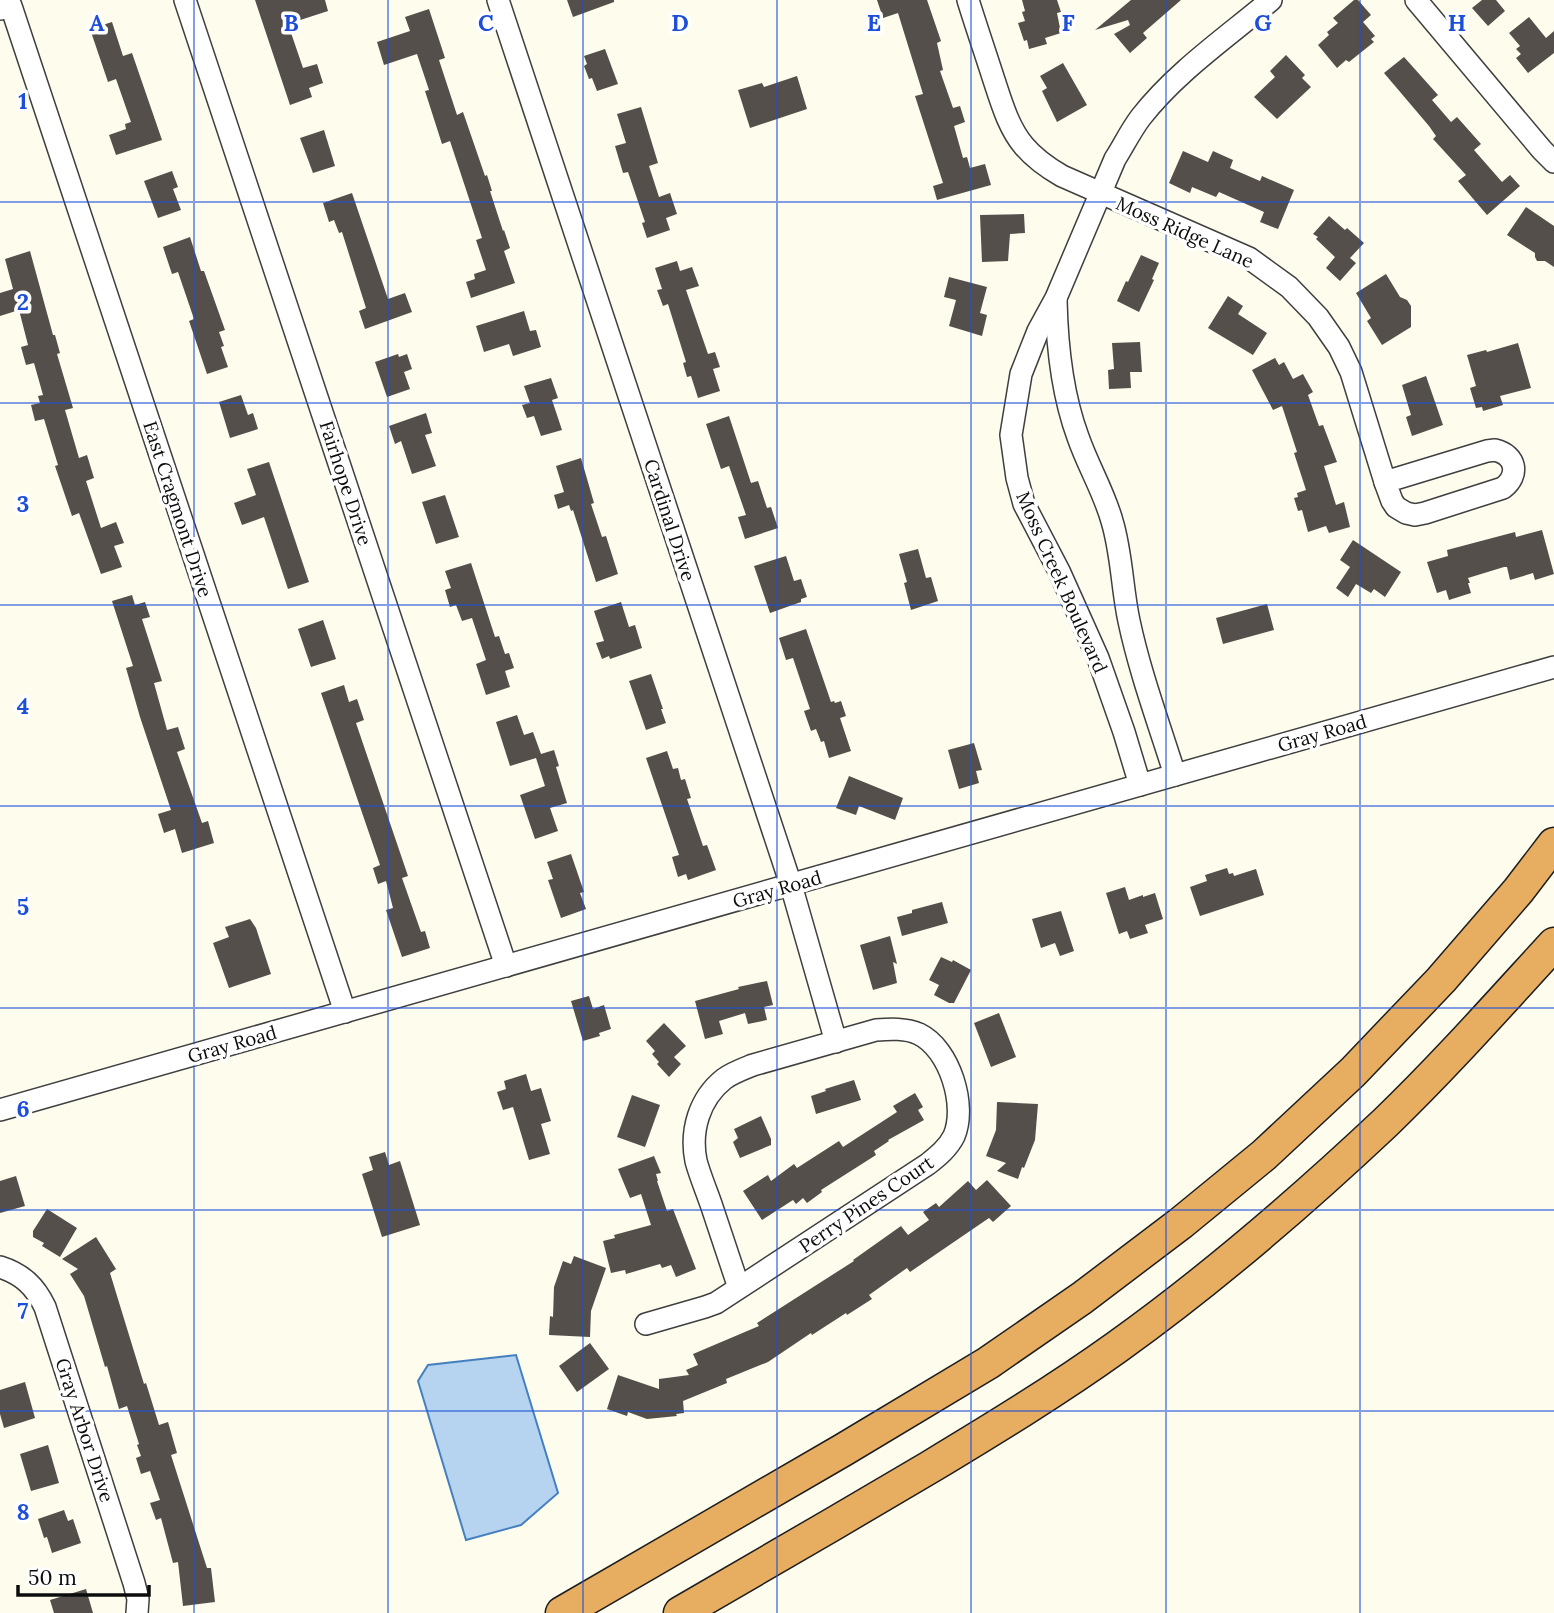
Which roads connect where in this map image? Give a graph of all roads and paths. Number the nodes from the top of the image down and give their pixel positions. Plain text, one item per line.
1 (186, 0) edge
2 (498, 0) edge
3 (968, 0) edge
4 (1271, 0) edge
5 (1416, 0) edge
6 (5, 8) edge
7 (1554, 162) edge
8 (1101, 194) junction
9 (1056, 298) junction
10 (1385, 482) junction
11 (1554, 667) edge
12 (1175, 775) junction
13 (1140, 785) junction
14 (1554, 844) edge
15 (791, 885) junction
16 (1554, 944) edge
17 (506, 966) junction
18 (345, 1012) junction
19 (836, 1042) junction
20 (0, 1110) edge
21 (0, 1267) edge
22 (739, 1288) junction
23 (646, 1324) dead end
24 (136, 1613) edge
25 (562, 1613) edge
26 (680, 1613) edge

1 - 17 street, Fairhope Drive
2 - 15 street, Cardinal Drive
3 - 8 street, Moss Ridge Lane
4 - 8 street, Moss Creek Boulevard
5 - 7 street
6 - 18 street, East Cragmont Drive
8 - 9 street, Moss Creek Boulevard
8 - 10 street, Moss Ridge Lane
9 - 12 street, Moss Creek Boulevard
9 - 13 street, Moss Creek Boulevard
10 - 10 street, Moss Ridge Lane
11 - 12 street, Gray Road
12 - 13 street, Gray Road
13 - 15 street, Gray Road
14 - 25 highway
15 - 17 street, Gray Road
15 - 19 street, Cardinal Drive
16 - 26 highway
17 - 18 street, Gray Road
18 - 20 street, Gray Road
19 - 22 street, Perry Pines Court
19 - 22 street, Perry Pines Court
21 - 24 street, Gray Arbor Drive
22 - 23 street, Perry Pines Court

